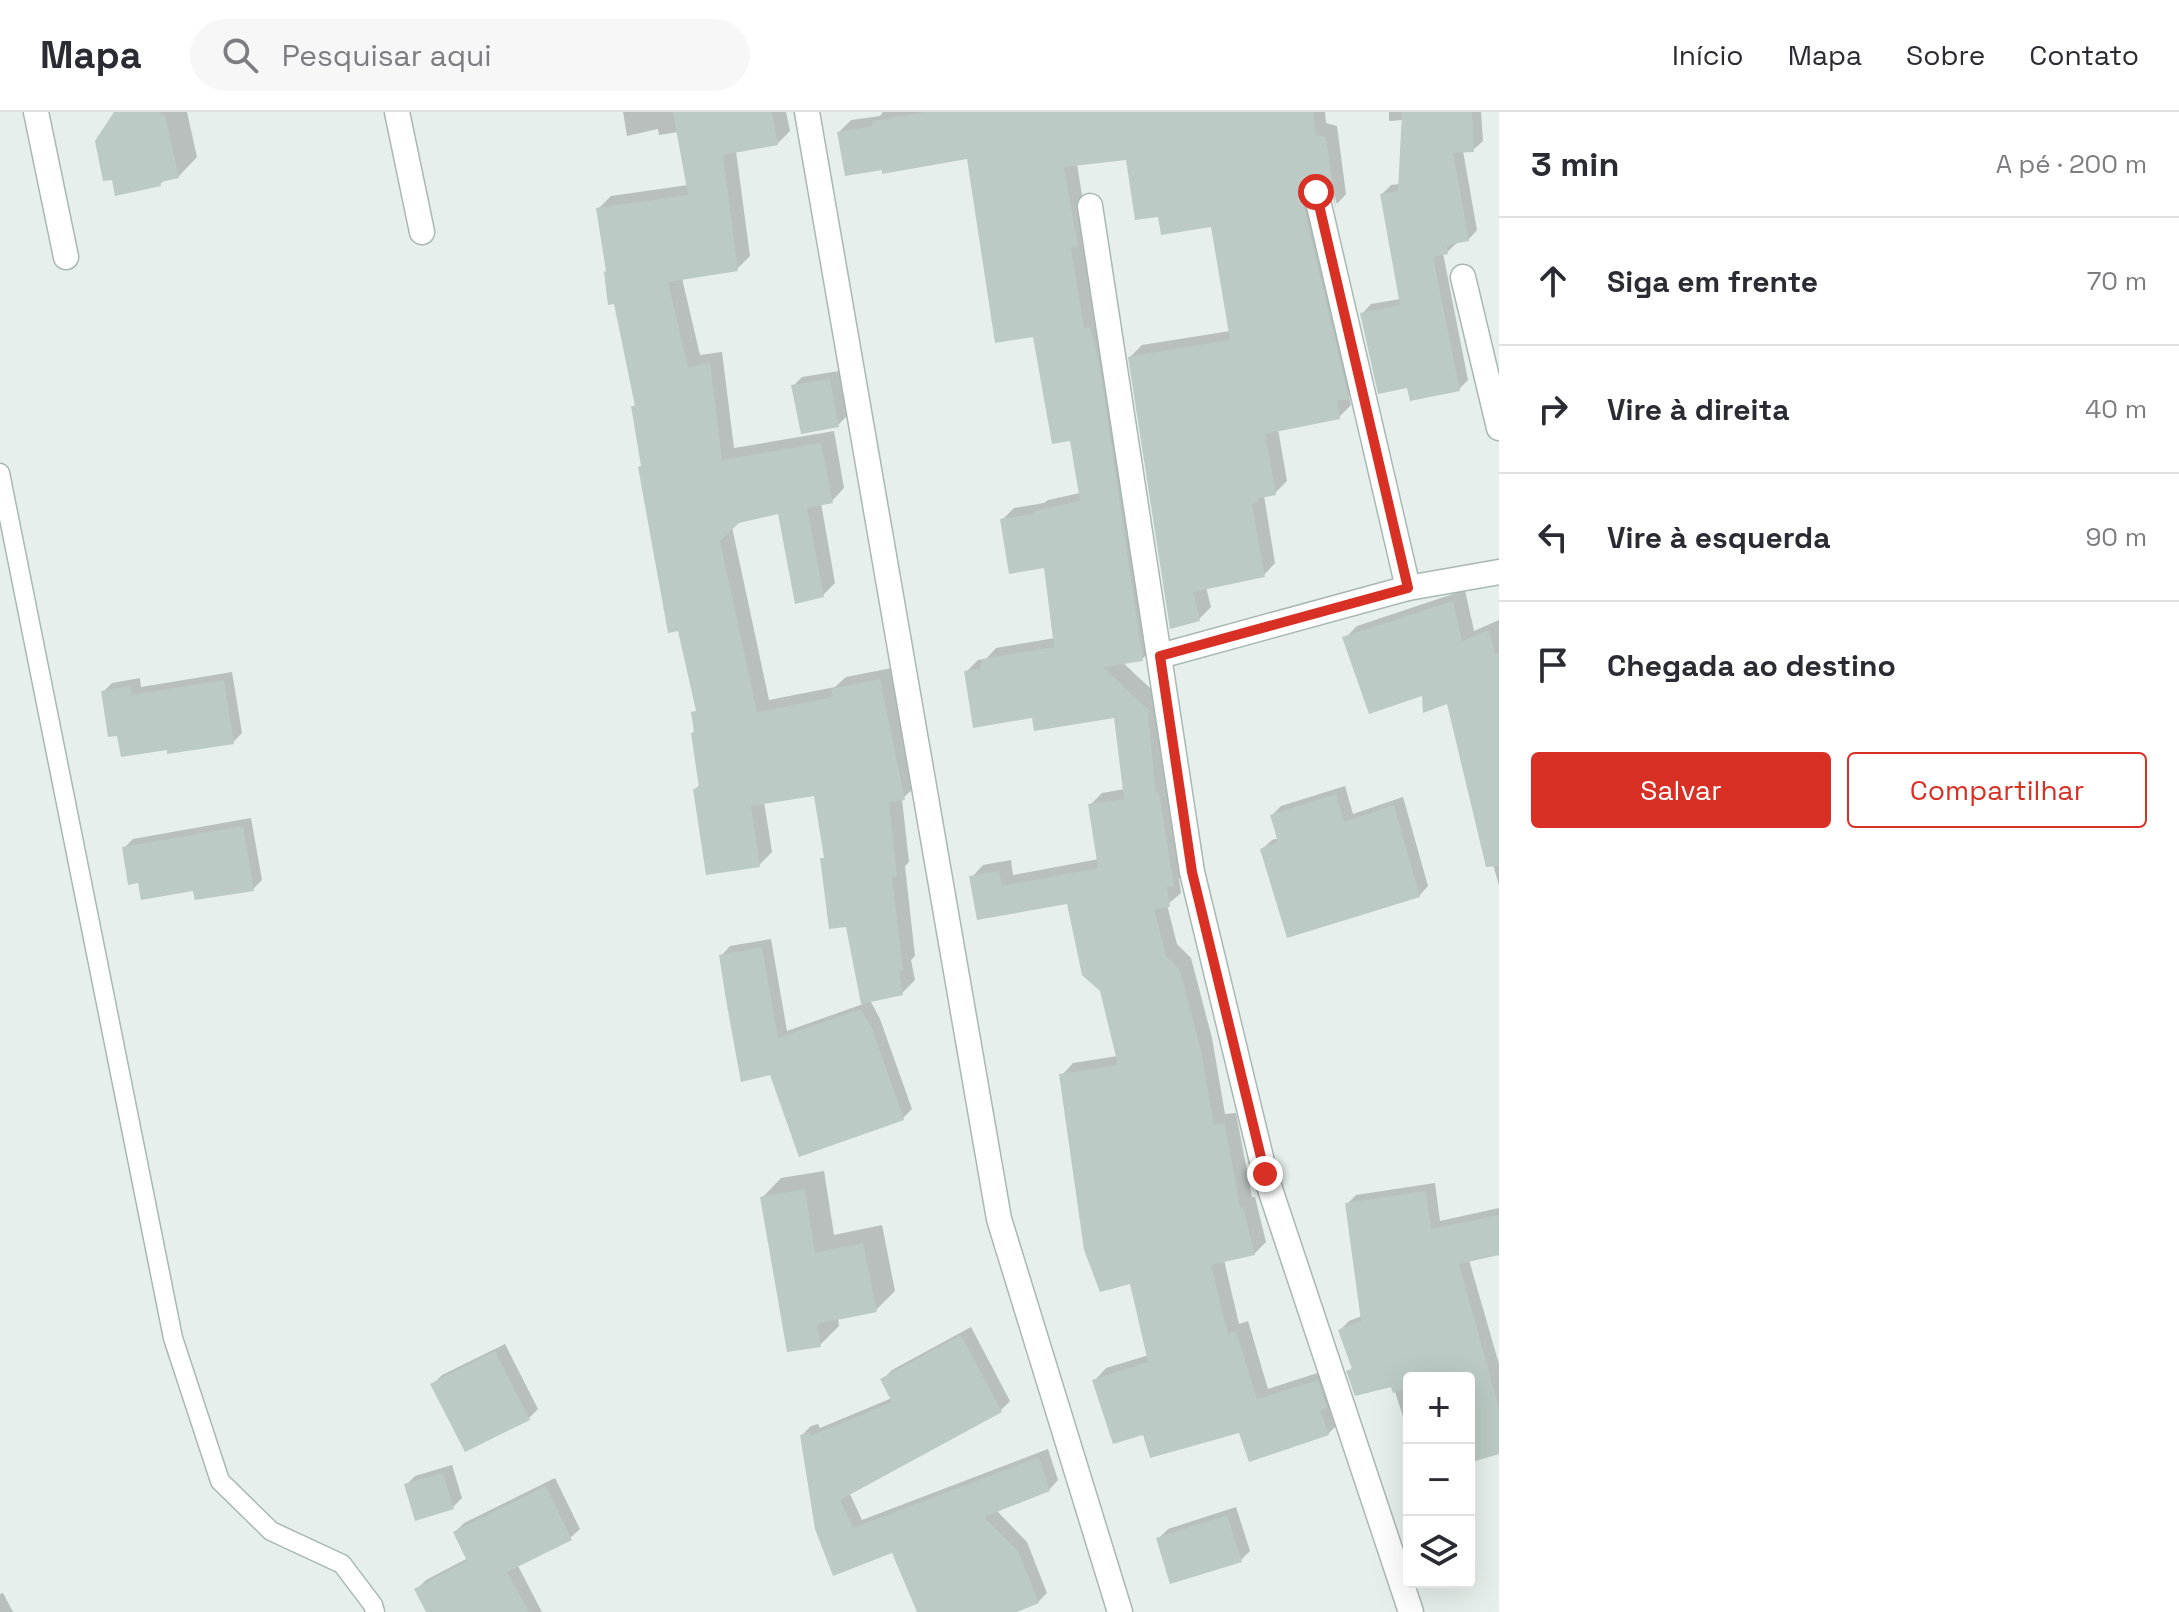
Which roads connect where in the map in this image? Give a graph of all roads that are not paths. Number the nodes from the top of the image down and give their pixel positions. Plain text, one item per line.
1 (36, 112) edge
2 (397, 112) edge
3 (807, 112) edge
4 (1316, 192) dead end
5 (1090, 206) dead end
6 (422, 232) dead end
7 (66, 257) dead end
8 (1463, 277) dead end
9 (1499, 428) edge
10 (0, 473) edge
11 (1499, 572) edge
12 (1408, 588) junction
13 (1160, 656) junction
14 (375, 1612) edge
15 (1120, 1612) edge
16 (1411, 1612) edge

1 - 7 street
2 - 6 street
3 - 15 street
4 - 12 street
5 - 13 street
8 - 9 street
10 - 14 lane
11 - 12 street
12 - 13 street
13 - 16 street

